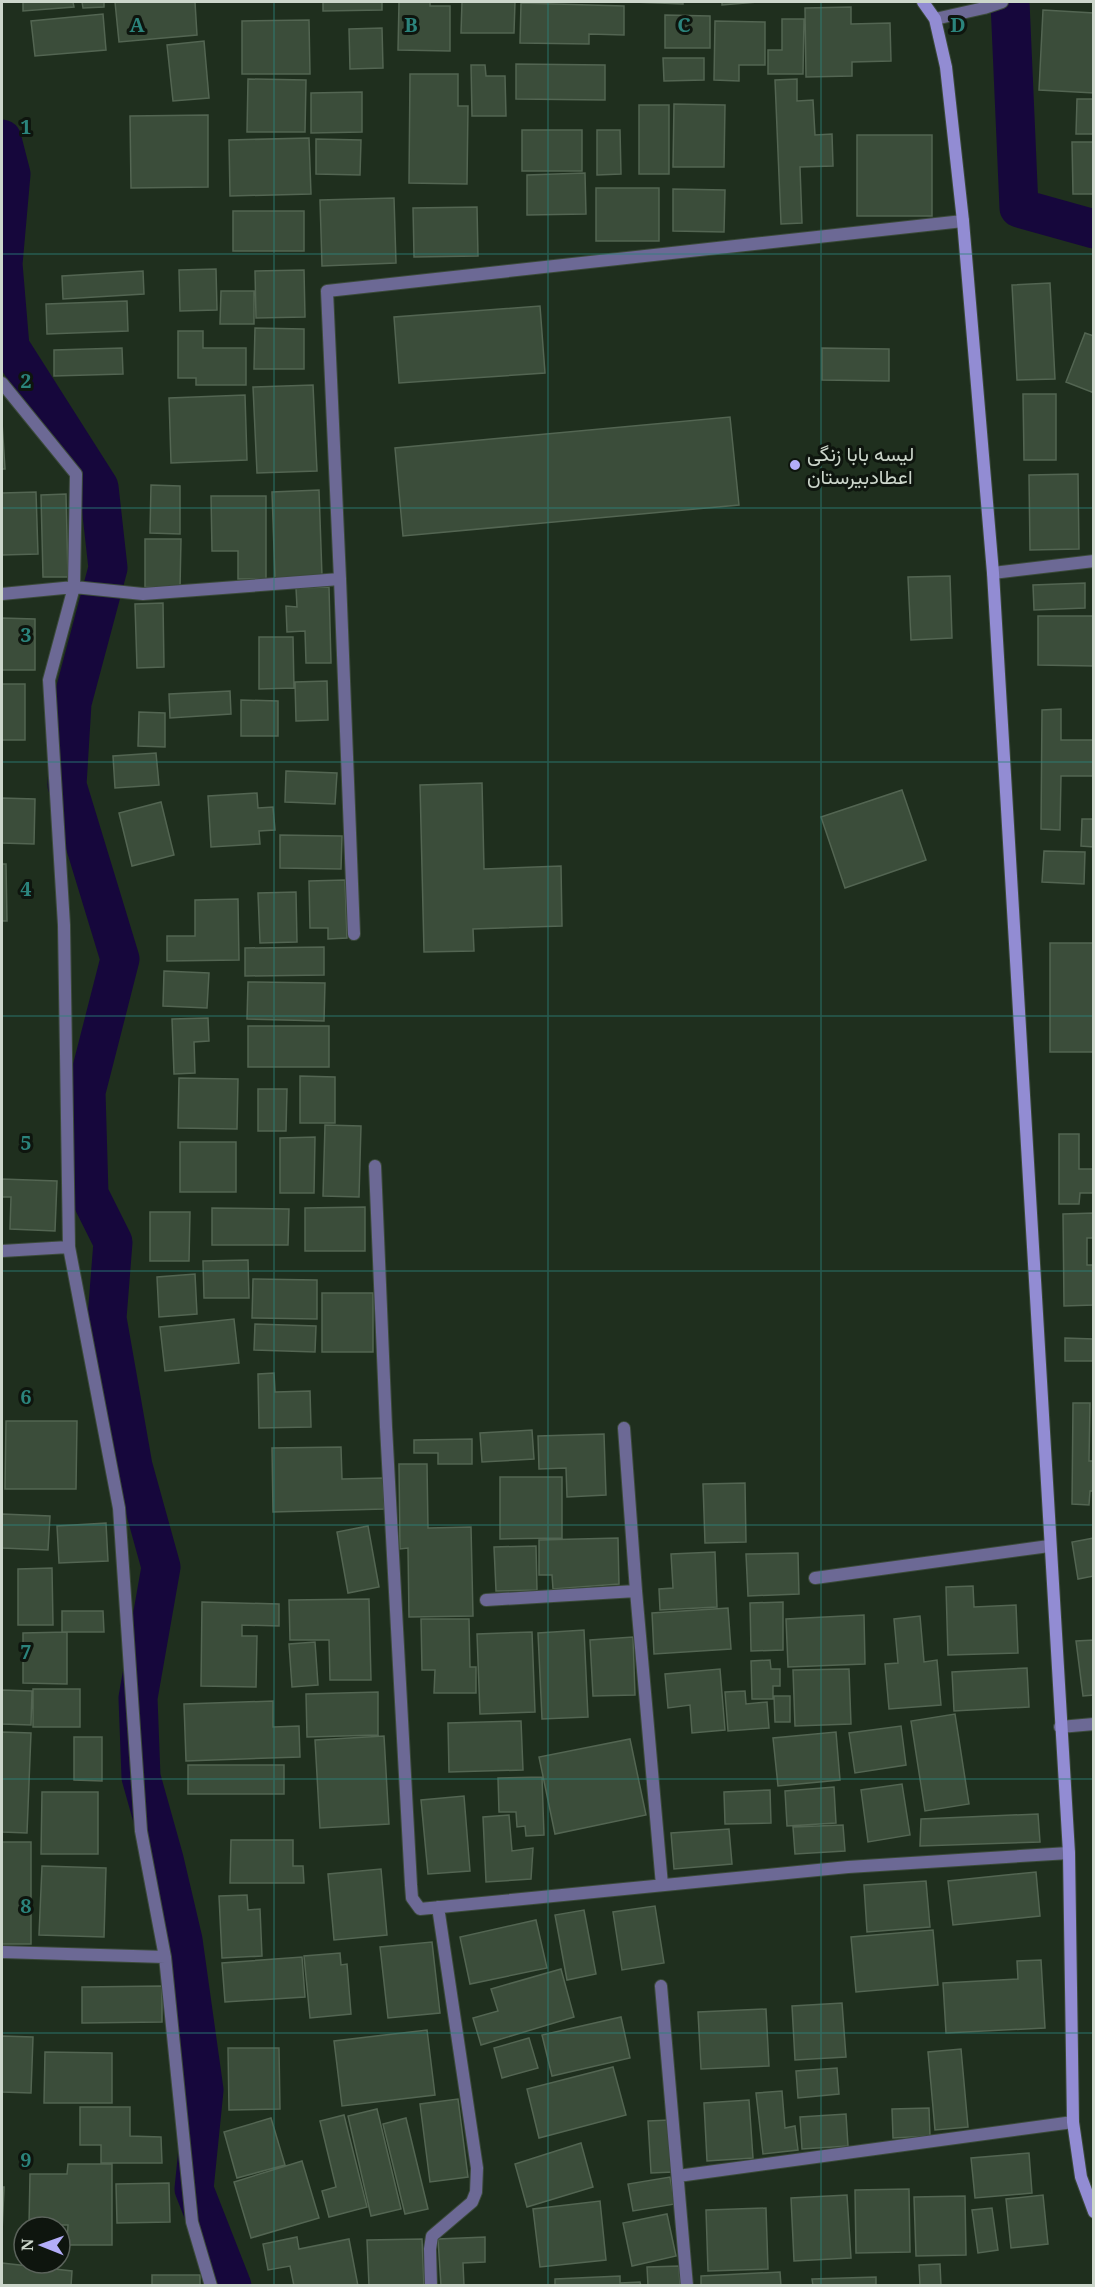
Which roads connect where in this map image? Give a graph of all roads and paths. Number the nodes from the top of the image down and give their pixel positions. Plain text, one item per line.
1 (923, 2) edge
2 (1002, 2) edge
3 (935, 19) junction
4 (963, 221) junction
5 (2, 383) edge
6 (1094, 561) edge
7 (993, 573) junction
8 (340, 579) junction
9 (74, 588) junction
10 (2, 594) edge
11 (354, 934) dead end
12 (375, 1166) dead end
13 (69, 1247) junction
14 (2, 1251) edge
15 (624, 1428) dead end
16 (1049, 1546) junction
17 (815, 1578) dead end
18 (636, 1591) junction
19 (486, 1600) dead end
20 (1094, 1724) edge
21 (1060, 1727) junction
22 (1069, 1853) junction
23 (662, 1885) junction
24 (438, 1907) junction
25 (2, 1952) edge
26 (165, 1957) junction
27 (662, 1986) dead end
28 (1073, 2122) junction
29 (678, 2176) junction
30 (1094, 2212) edge
31 (211, 2286) edge
32 (432, 2286) edge
33 (687, 2286) edge

1 - 3 main road
2 - 3 street
3 - 4 main road
4 - 7 main road
4 - 8 street
5 - 9 street
6 - 7 street
7 - 16 main road
8 - 9 street
8 - 11 street
9 - 10 street
9 - 13 street
12 - 24 street
13 - 14 street
13 - 26 street
15 - 18 street
16 - 17 street
16 - 21 main road
18 - 19 street
18 - 23 street
20 - 21 street
21 - 22 main road
22 - 23 street
22 - 28 main road
23 - 24 street
24 - 32 street
25 - 26 street
26 - 31 street
27 - 29 street
28 - 29 street
28 - 30 main road
29 - 33 street

